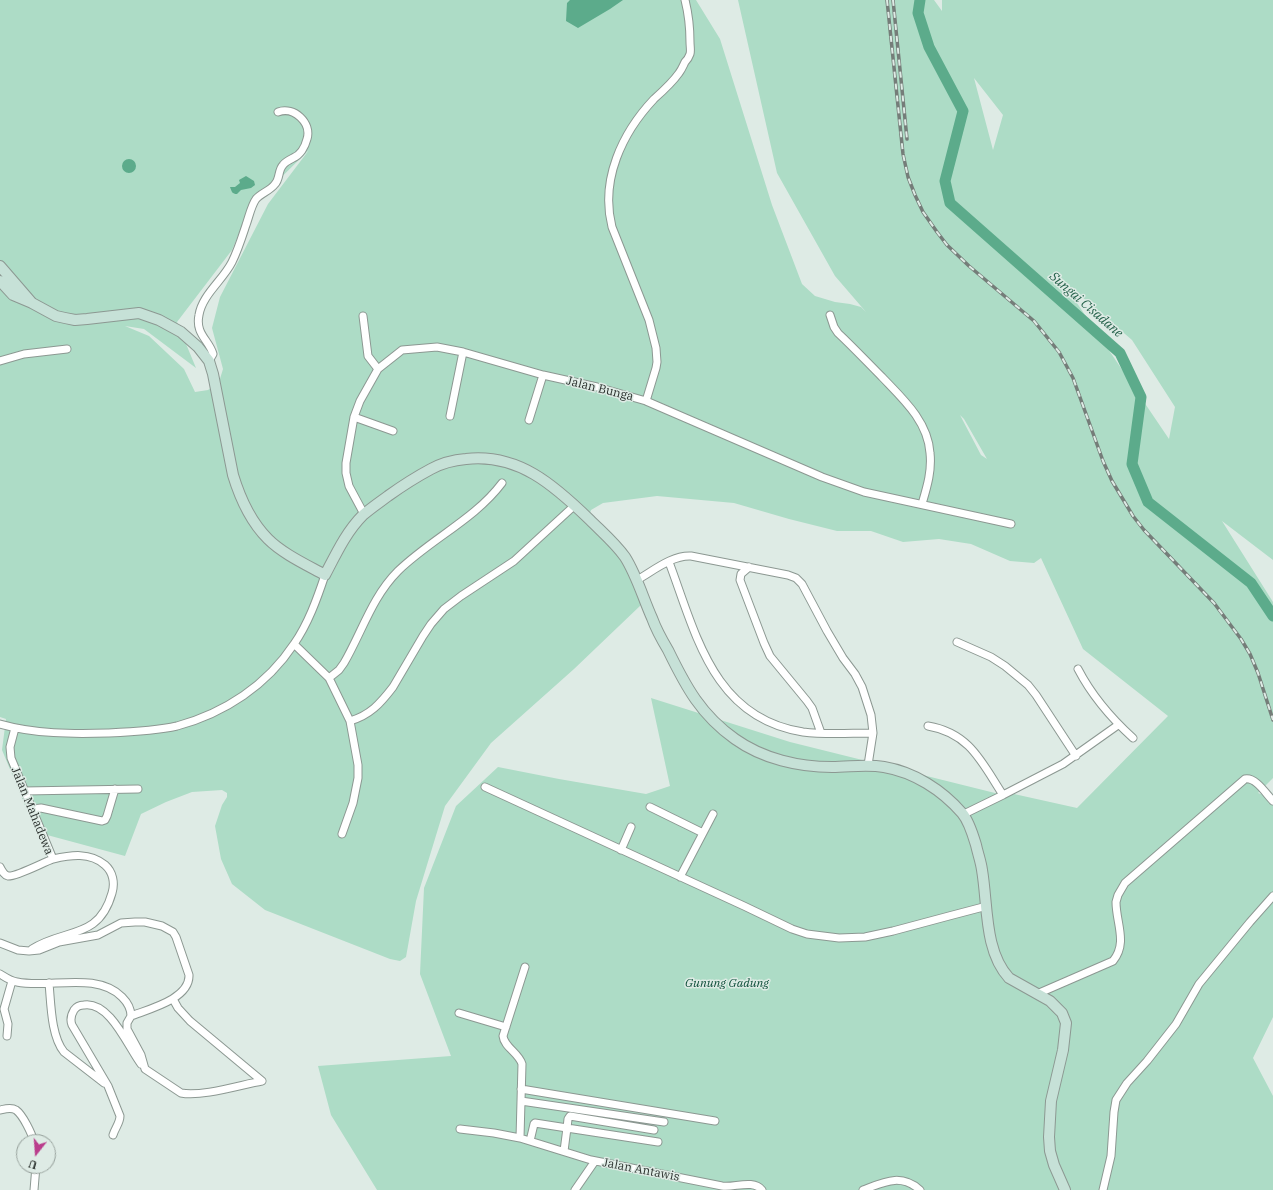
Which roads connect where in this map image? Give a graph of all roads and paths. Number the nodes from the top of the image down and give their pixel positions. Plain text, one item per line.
1 (685, 0) edge
2 (278, 112) dead end
3 (0, 266) edge
4 (0, 281) edge
5 (32, 303) junction
6 (830, 315) dead end
7 (363, 316) dead end
8 (67, 349) dead end
9 (464, 352) junction
10 (0, 361) edge
11 (209, 361) junction
12 (378, 369) junction
13 (543, 375) junction
14 (646, 401) junction
15 (450, 416) dead end
16 (354, 417) junction
17 (529, 420) dead end
18 (393, 431) dead end
19 (502, 483) dead end
20 (922, 504) junction
21 (575, 505) junction
22 (364, 514) junction
23 (1011, 524) dead end
24 (669, 562) junction
25 (749, 567) junction
26 (325, 575) junction
27 (637, 580) junction
28 (957, 642) dead end
29 (294, 644) junction
30 (1078, 669) dead end
31 (329, 678) junction
32 (350, 721) junction
33 (0, 724) edge
34 (1118, 725) junction
35 (928, 726) dead end
36 (15, 728) junction
37 (820, 733) junction
38 (873, 733) junction
39 (1133, 738) dead end
40 (1076, 756) junction
41 (868, 766) junction
42 (485, 787) dead end
43 (115, 789) junction
44 (138, 789) dead end
45 (24, 791) junction
46 (1004, 795) junction
47 (1273, 801) edge
48 (650, 808) dead end
49 (32, 809) junction
50 (713, 814) dead end
51 (964, 814) junction
52 (631, 827) dead end
53 (703, 833) junction
54 (342, 834) dead end
55 (620, 850) junction
56 (53, 859) junction
57 (0, 867) edge
58 (680, 877) junction
59 (1273, 896) edge
60 (987, 906) junction
61 (0, 943) edge
62 (29, 952) junction
63 (525, 967) dead end
64 (0, 974) edge
65 (12, 981) junction
66 (49, 983) junction
67 (1037, 994) junction
68 (173, 999) junction
69 (459, 1013) dead end
70 (131, 1016) junction
71 (506, 1027) junction
72 (7, 1036) dead end
73 (145, 1069) junction
74 (108, 1086) junction
75 (521, 1089) junction
76 (521, 1101) junction
77 (0, 1110) edge
78 (716, 1121) dead end
79 (664, 1122) dead end
80 (567, 1128) junction
81 (460, 1130) dead end
82 (654, 1130) dead end
83 (30, 1134) edge
84 (113, 1135) dead end
85 (520, 1138) junction
86 (530, 1141) junction
87 (658, 1142) dead end
88 (564, 1151) junction
89 (595, 1160) junction
90 (35, 1174) edge
91 (34, 1190) edge
92 (575, 1190) edge
93 (762, 1190) edge
94 (863, 1190) edge
95 (920, 1190) edge
96 (1066, 1190) edge
97 (1103, 1190) edge

1 - 14 street, Jalan Bunga
2 - 11 street
3 - 5 street
4 - 5 street
5 - 11 street
6 - 20 street
7 - 12 street
8 - 10 street
9 - 12 street, Jalan Bunga
9 - 13 street, Jalan Bunga
9 - 15 street
11 - 26 street
12 - 16 street, Jalan Bunga
13 - 14 street, Jalan Bunga
13 - 17 street
14 - 20 street
16 - 18 street
16 - 22 street, Jalan Bunga
19 - 31 street
20 - 23 street
21 - 22 street
21 - 27 street
21 - 32 street
22 - 26 street
24 - 25 street
24 - 27 street
24 - 37 street
25 - 37 street
25 - 38 street
26 - 29 street
27 - 41 street
28 - 40 street
29 - 31 street
29 - 36 street
30 - 34 street
31 - 32 street
32 - 54 street
33 - 36 street
34 - 39 street
34 - 40 street
35 - 46 street
36 - 45 street, Jalan Mahadewa
37 - 38 street
38 - 41 street
40 - 46 street
41 - 51 street
42 - 55 street
43 - 44 street
43 - 45 street
43 - 49 street
45 - 49 street, Jalan Mahadewa
46 - 51 street
47 - 67 street
48 - 53 street
49 - 56 street, Jalan Mahadewa
50 - 53 street
51 - 60 street
52 - 55 street
53 - 58 street
55 - 58 street
56 - 57 street, Jalan Mahadewa
56 - 62 street
58 - 60 street
59 - 97 street
60 - 67 street
61 - 62 street
62 - 68 street
63 - 71 street
64 - 65 street
65 - 66 street
65 - 72 street
66 - 70 street
66 - 74 street
67 - 96 street
68 - 70 street
68 - 73 street
69 - 71 street
70 - 73 street
71 - 75 street
73 - 74 street
74 - 84 street
75 - 76 street
75 - 78 street
76 - 79 street
76 - 85 street
77 - 83 street
80 - 82 street
80 - 86 street
80 - 87 street
80 - 88 street
81 - 85 street, Jalan Antawis
85 - 86 street, Jalan Antawis
86 - 88 street, Jalan Antawis
88 - 89 street, Jalan Antawis
89 - 92 street
89 - 93 street, Jalan Antawis
90 - 91 street
94 - 95 street

